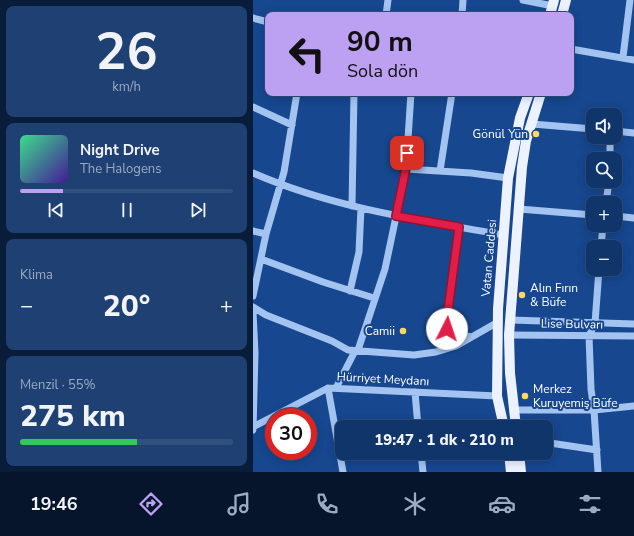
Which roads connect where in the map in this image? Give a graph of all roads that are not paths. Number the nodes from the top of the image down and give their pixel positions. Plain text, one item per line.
1 (389, 0) edge
2 (463, 0) edge
3 (523, 0) edge
4 (566, 0) edge
5 (629, 0) edge
6 (552, 7) edge
7 (387, 12) edge
8 (462, 12) edge
9 (563, 12) edge
10 (253, 18) edge
11 (265, 21) edge
12 (574, 49) edge
13 (623, 57) junction
14 (634, 60) edge
15 (297, 96) edge
16 (354, 96) edge
17 (411, 96) edge
18 (452, 96) edge
19 (528, 96) edge
20 (540, 96) edge
21 (253, 107) edge
22 (292, 124) junction
23 (532, 124) junction
24 (586, 128) edge
25 (622, 132) edge
26 (634, 133) edge
27 (406, 168) junction
28 (440, 171) junction
29 (253, 173) edge
30 (509, 178) junction
31 (281, 185) junction
32 (352, 206) junction
33 (361, 208) junction
34 (519, 209) junction
35 (586, 214) edge
36 (396, 216) junction
37 (622, 217) edge
38 (634, 218) edge
39 (459, 227) junction
40 (253, 231) edge
41 (266, 234) junction
42 (504, 235) junction
43 (261, 259) junction
44 (598, 276) edge
45 (350, 291) junction
46 (253, 296) edge
47 (375, 298) junction
48 (253, 312) edge
49 (511, 320) junction
50 (498, 322) junction
51 (595, 324) junction
52 (634, 324) edge
53 (509, 335) junction
54 (589, 336) junction
55 (634, 336) edge
56 (471, 337) junction
57 (357, 351) junction
58 (254, 352) edge
59 (328, 388) junction
60 (336, 388) junction
61 (415, 392) junction
62 (497, 396) junction
63 (634, 406) edge
64 (514, 410) junction
65 (594, 410) junction
66 (417, 420) edge
67 (502, 420) edge
68 (515, 420) edge
69 (253, 427) edge
70 (253, 431) edge
71 (553, 443) edge
72 (597, 450) junction
73 (422, 460) edge
74 (510, 460) edge
75 (520, 460) edge
76 (343, 472) edge
77 (423, 472) edge
78 (511, 472) edge
79 (521, 472) edge
80 (598, 472) edge

1 - 7 street
2 - 8 street
3 - 6 street
4 - 9 main road
5 - 13 street
10 - 11 street
12 - 13 street
13 - 14 street
15 - 22 street
16 - 32 street
17 - 27 street
18 - 28 street
19 - 30 main road, Vatan Caddesi
20 - 23 main road
21 - 22 street
22 - 31 street
23 - 24 street
23 - 34 main road
25 - 26 street
27 - 28 street
27 - 36 street
28 - 30 street
29 - 31 street
30 - 42 main road, Vatan Caddesi
31 - 32 street
31 - 41 street
32 - 33 street
33 - 36 street
33 - 45 street
34 - 35 street
34 - 49 main road
36 - 39 street
36 - 47 street
37 - 38 street
39 - 42 street
39 - 56 street
40 - 41 street
41 - 43 street
42 - 50 main road, Vatan Caddesi
43 - 45 street
43 - 46 street
44 - 51 street
45 - 47 street
47 - 57 street
48 - 57 street
48 - 58 street
49 - 51 street, Lise Bulvarı
49 - 53 main road
50 - 56 street
50 - 62 main road, Vatan Caddesi
51 - 52 street, Lise Bulvarı
51 - 54 street
53 - 54 street, Lise Bulvarı
53 - 64 main road
54 - 55 street, Lise Bulvarı
54 - 65 street
56 - 57 street
57 - 60 street
58 - 69 street
59 - 60 street, Hürriyet Meydanı
59 - 69 street, Hürriyet Meydanı
59 - 76 street
60 - 61 street, Hürriyet Meydanı
61 - 62 street, Hürriyet Meydanı
61 - 66 street
62 - 67 main road, Vatan Caddesi
63 - 65 street
64 - 65 street
64 - 68 main road
65 - 72 street
69 - 70 street
71 - 72 street
72 - 80 street
73 - 77 street
74 - 78 main road
75 - 79 main road

